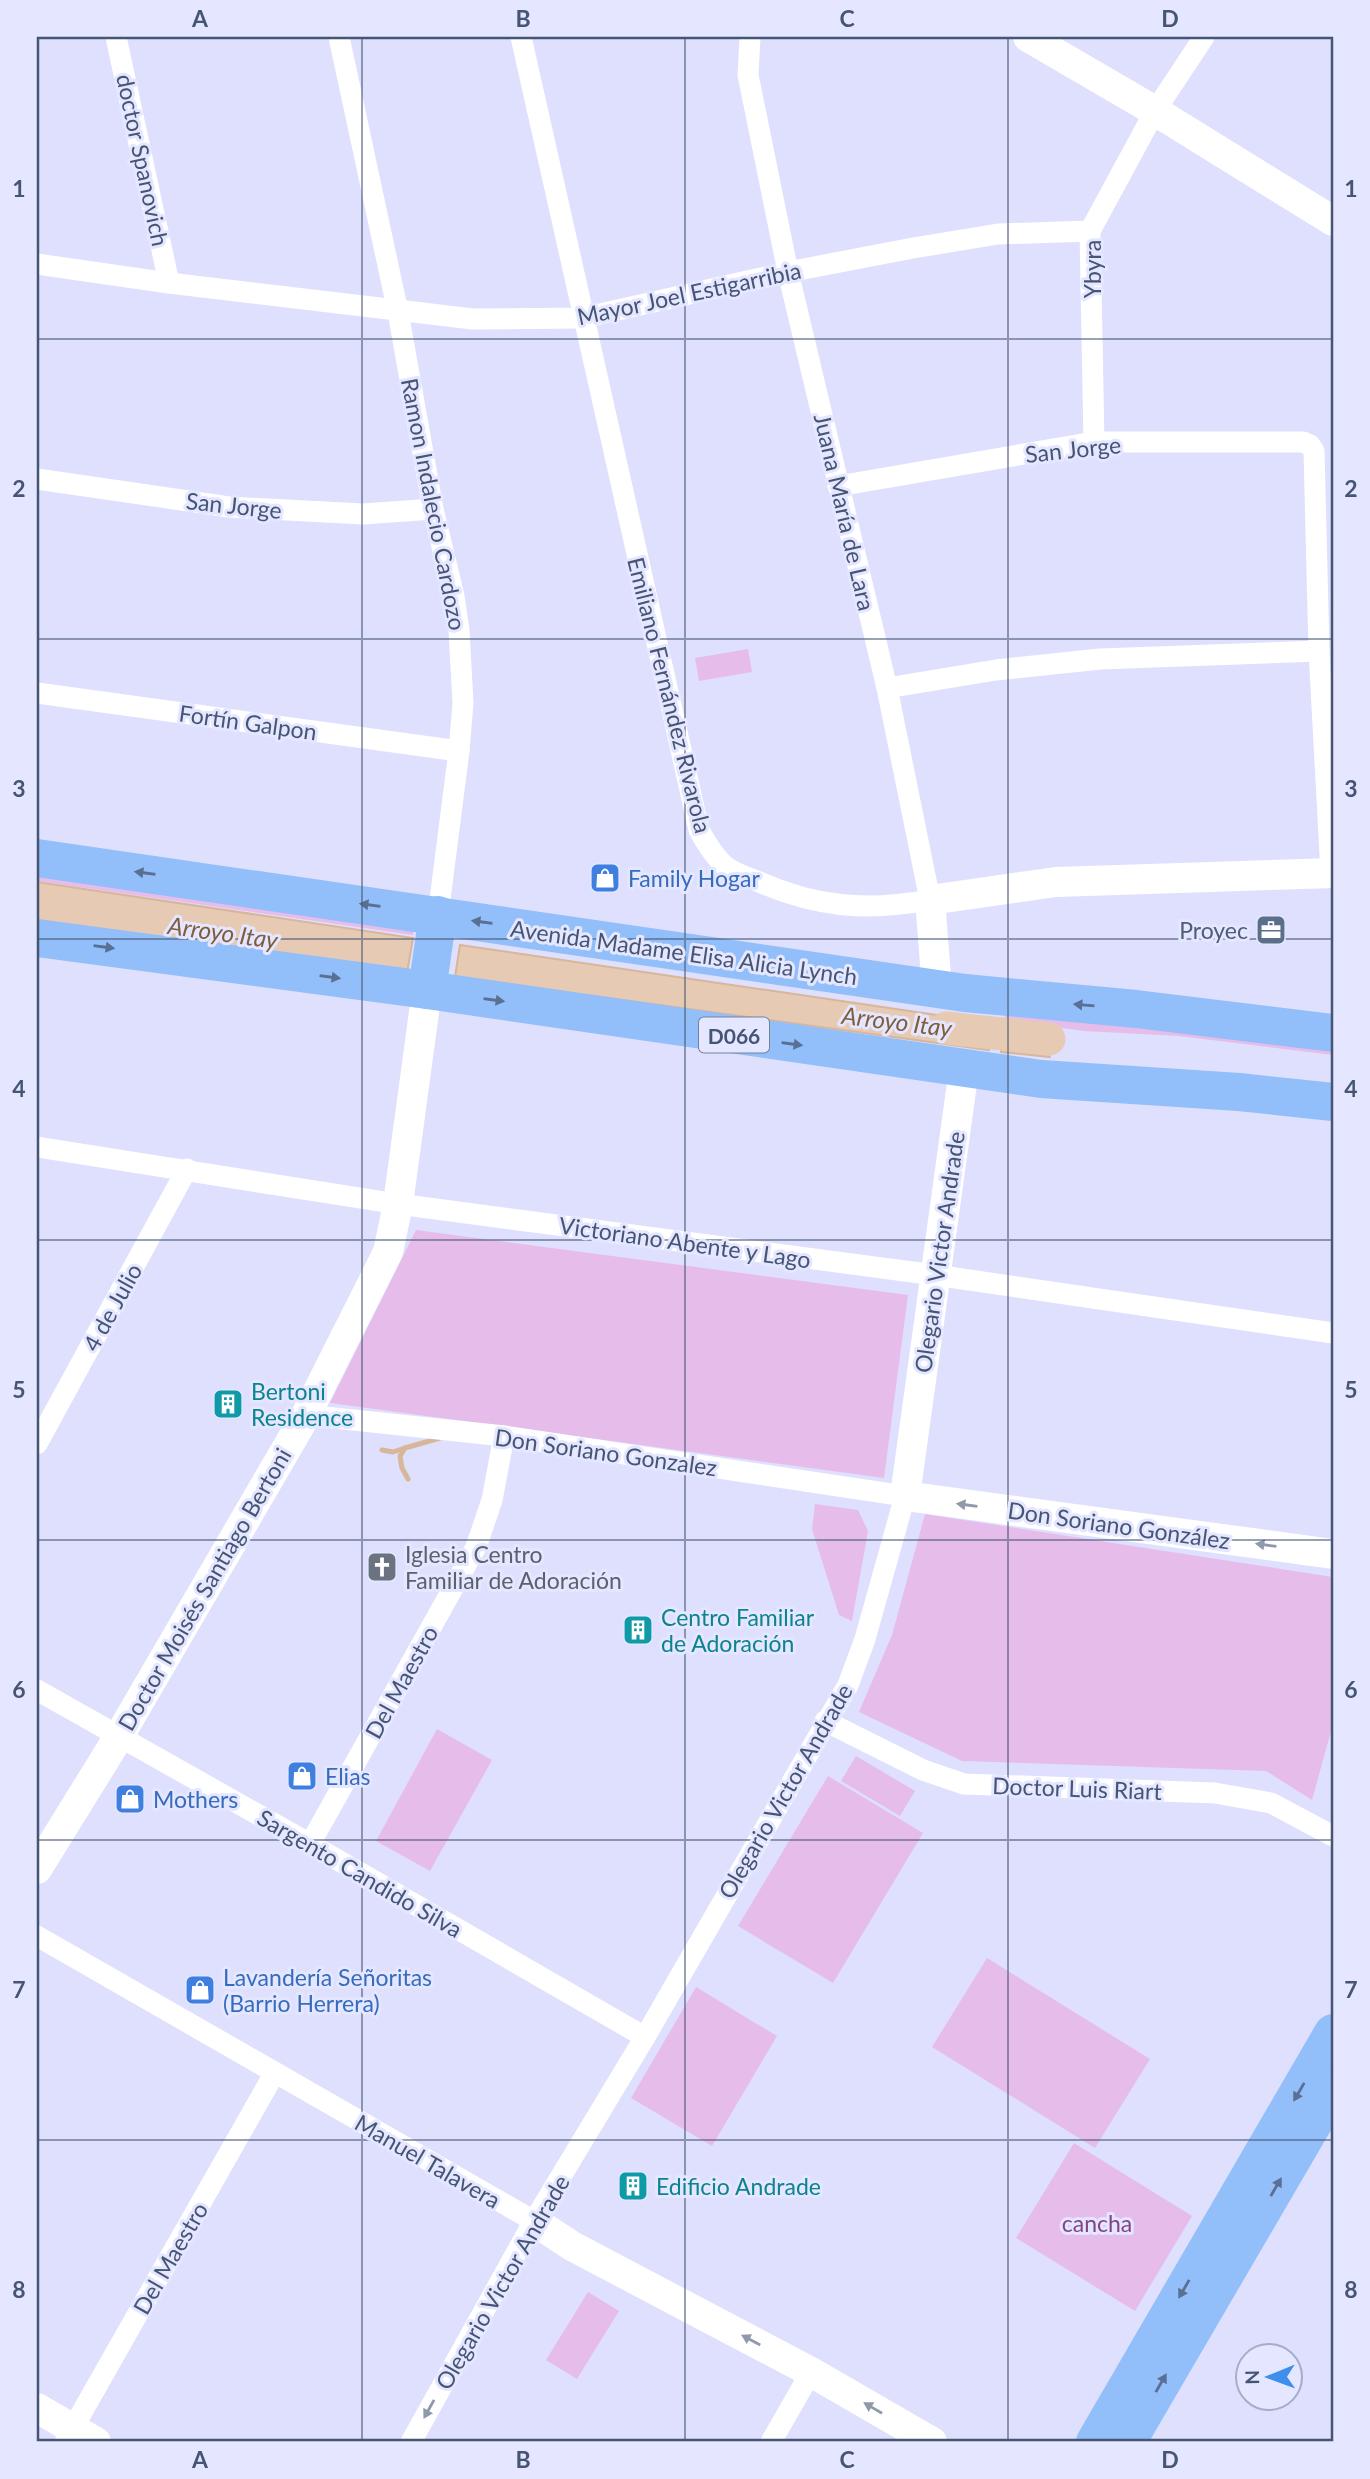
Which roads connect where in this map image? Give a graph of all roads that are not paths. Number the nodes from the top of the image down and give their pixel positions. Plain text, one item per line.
1 (117, 37) edge
2 (339, 37) edge
3 (521, 37) edge
4 (750, 37) edge
5 (1028, 37) edge
6 (1204, 37) edge
7 (1155, 111) junction
8 (1333, 221) edge
9 (1090, 231) junction
10 (37, 264) edge
11 (788, 272) junction
12 (169, 283) junction
13 (398, 312) junction
14 (582, 318) junction
15 (1094, 442) junction
16 (37, 479) edge
17 (838, 486) junction
18 (433, 509) junction
19 (1319, 651) junction
20 (887, 688) junction
21 (37, 693) edge
22 (459, 751) junction
23 (37, 858) edge
24 (1332, 873) edge
25 (930, 900) junction
26 (436, 926) junction
27 (37, 938) edge
28 (428, 983) junction
29 (937, 989) junction
30 (1136, 1009) junction
31 (1333, 1013) edge
32 (1316, 1031) edge
33 (964, 1069) junction
34 (1041, 1079) junction
35 (1333, 1102) edge
36 (1333, 1124) edge
37 (37, 1147) edge
38 (187, 1169) junction
39 (398, 1204) junction
40 (934, 1275) junction
41 (1333, 1333) edge
42 (306, 1415) junction
43 (39, 1434) edge
44 (504, 1436) junction
45 (905, 1496) junction
46 (1333, 1554) edge
47 (37, 1690) edge
48 (825, 1721) junction
49 (118, 1738) junction
50 (1333, 1836) edge
51 (310, 1844) junction
52 (37, 1869) edge
53 (37, 1936) edge
54 (1333, 2034) edge
55 (645, 2037) junction
56 (274, 2074) junction
57 (1333, 2089) edge
58 (534, 2221) junction
59 (811, 2372) junction
60 (37, 2408) edge
61 (78, 2438) edge
62 (411, 2442) edge
63 (771, 2442) edge
64 (932, 2442) edge
65 (1095, 2442) edge
66 (1127, 2442) edge

1 - 12 street, doctor Spanovich
2 - 13 street, Ramon Indalecio Cardozo
3 - 14 street, Emiliano Fernández Rivarola
4 - 11 street, Juana María de Lara
5 - 7 street
6 - 7 street, Ybyra
7 - 8 street
7 - 9 street, Ybyra
9 - 11 street, Mayor Joel Estigarribia
9 - 15 street, Ybyra
10 - 12 street, Mayor Joel Estigarribia
11 - 14 street, Mayor Joel Estigarribia
11 - 17 street, Juana María de Lara
12 - 13 street, Mayor Joel Estigarribia
13 - 14 street, Mayor Joel Estigarribia
13 - 18 street, Ramon Indalecio Cardozo
14 - 25 street, Emiliano Fernández Rivarola
15 - 17 street, San Jorge
15 - 19 street, San Jorge
16 - 18 street, San Jorge
17 - 20 street, Juana María de Lara
18 - 22 street, Ramon Indalecio Cardozo
19 - 20 street
19 - 24 street
20 - 25 street, Juana María de Lara
21 - 22 street, Fortín Galpon
22 - 26 street, Ramon Indalecio Cardozo
26 -> 23 highway, Avenida Madame Elisa Alicia Lynch
24 - 25 street, Emiliano Fernández Rivarola
25 - 29 street, Juana María de Lara
26 - 28 highway, Ramon Indalecio Cardozo
29 -> 26 highway, Avenida Madame Elisa Alicia Lynch
27 -> 28 highway, D066
28 -> 33 highway, D066
28 - 39 street, Doctor Moisés Santiago Bertoni
30 -> 29 highway, Avenida Madame Elisa Alicia Lynch
30 - 31 highway
30 - 32 highway, Avenida Madame Elisa Alicia Lynch
33 - 34 highway, D066
33 - 40 street, Olegario Victor Andrade
34 - 35 highway, D066
34 - 36 highway
37 - 38 street, Victoriano Abente y Lago
38 - 39 street, Victoriano Abente y Lago
38 - 43 street, 4 de Julio
39 - 40 street, Victoriano Abente y Lago
39 - 42 street, Doctor Moisés Santiago Bertoni
40 - 41 street, Victoriano Abente y Lago
40 - 45 street, Olegario Victor Andrade
42 - 44 street, Don Soriano Gonzalez
42 - 49 street, Doctor Moisés Santiago Bertoni
44 - 45 street, Don Soriano Gonzalez
44 - 51 street, Del Maestro
46 -> 45 street, Don Soriano González
45 - 48 street, Olegario Victor Andrade
47 - 49 street, Sargento Candido Silva
48 - 50 street, Doctor Luis Riart
48 - 55 street, Olegario Victor Andrade
49 - 51 street, Sargento Candido Silva
49 - 52 street, Doctor Moisés Santiago Bertoni
51 - 55 street, Sargento Candido Silva
53 - 56 street, Manuel Talavera
54 -> 65 highway
55 - 58 street, Olegario Victor Andrade
56 - 58 street, Manuel Talavera
56 - 61 street, Del Maestro
66 -> 57 highway
59 -> 58 street, Manuel Talavera
58 -> 62 street, Olegario Victor Andrade
59 - 63 street
64 -> 59 street, Manuel Talavera
60 - 61 street

